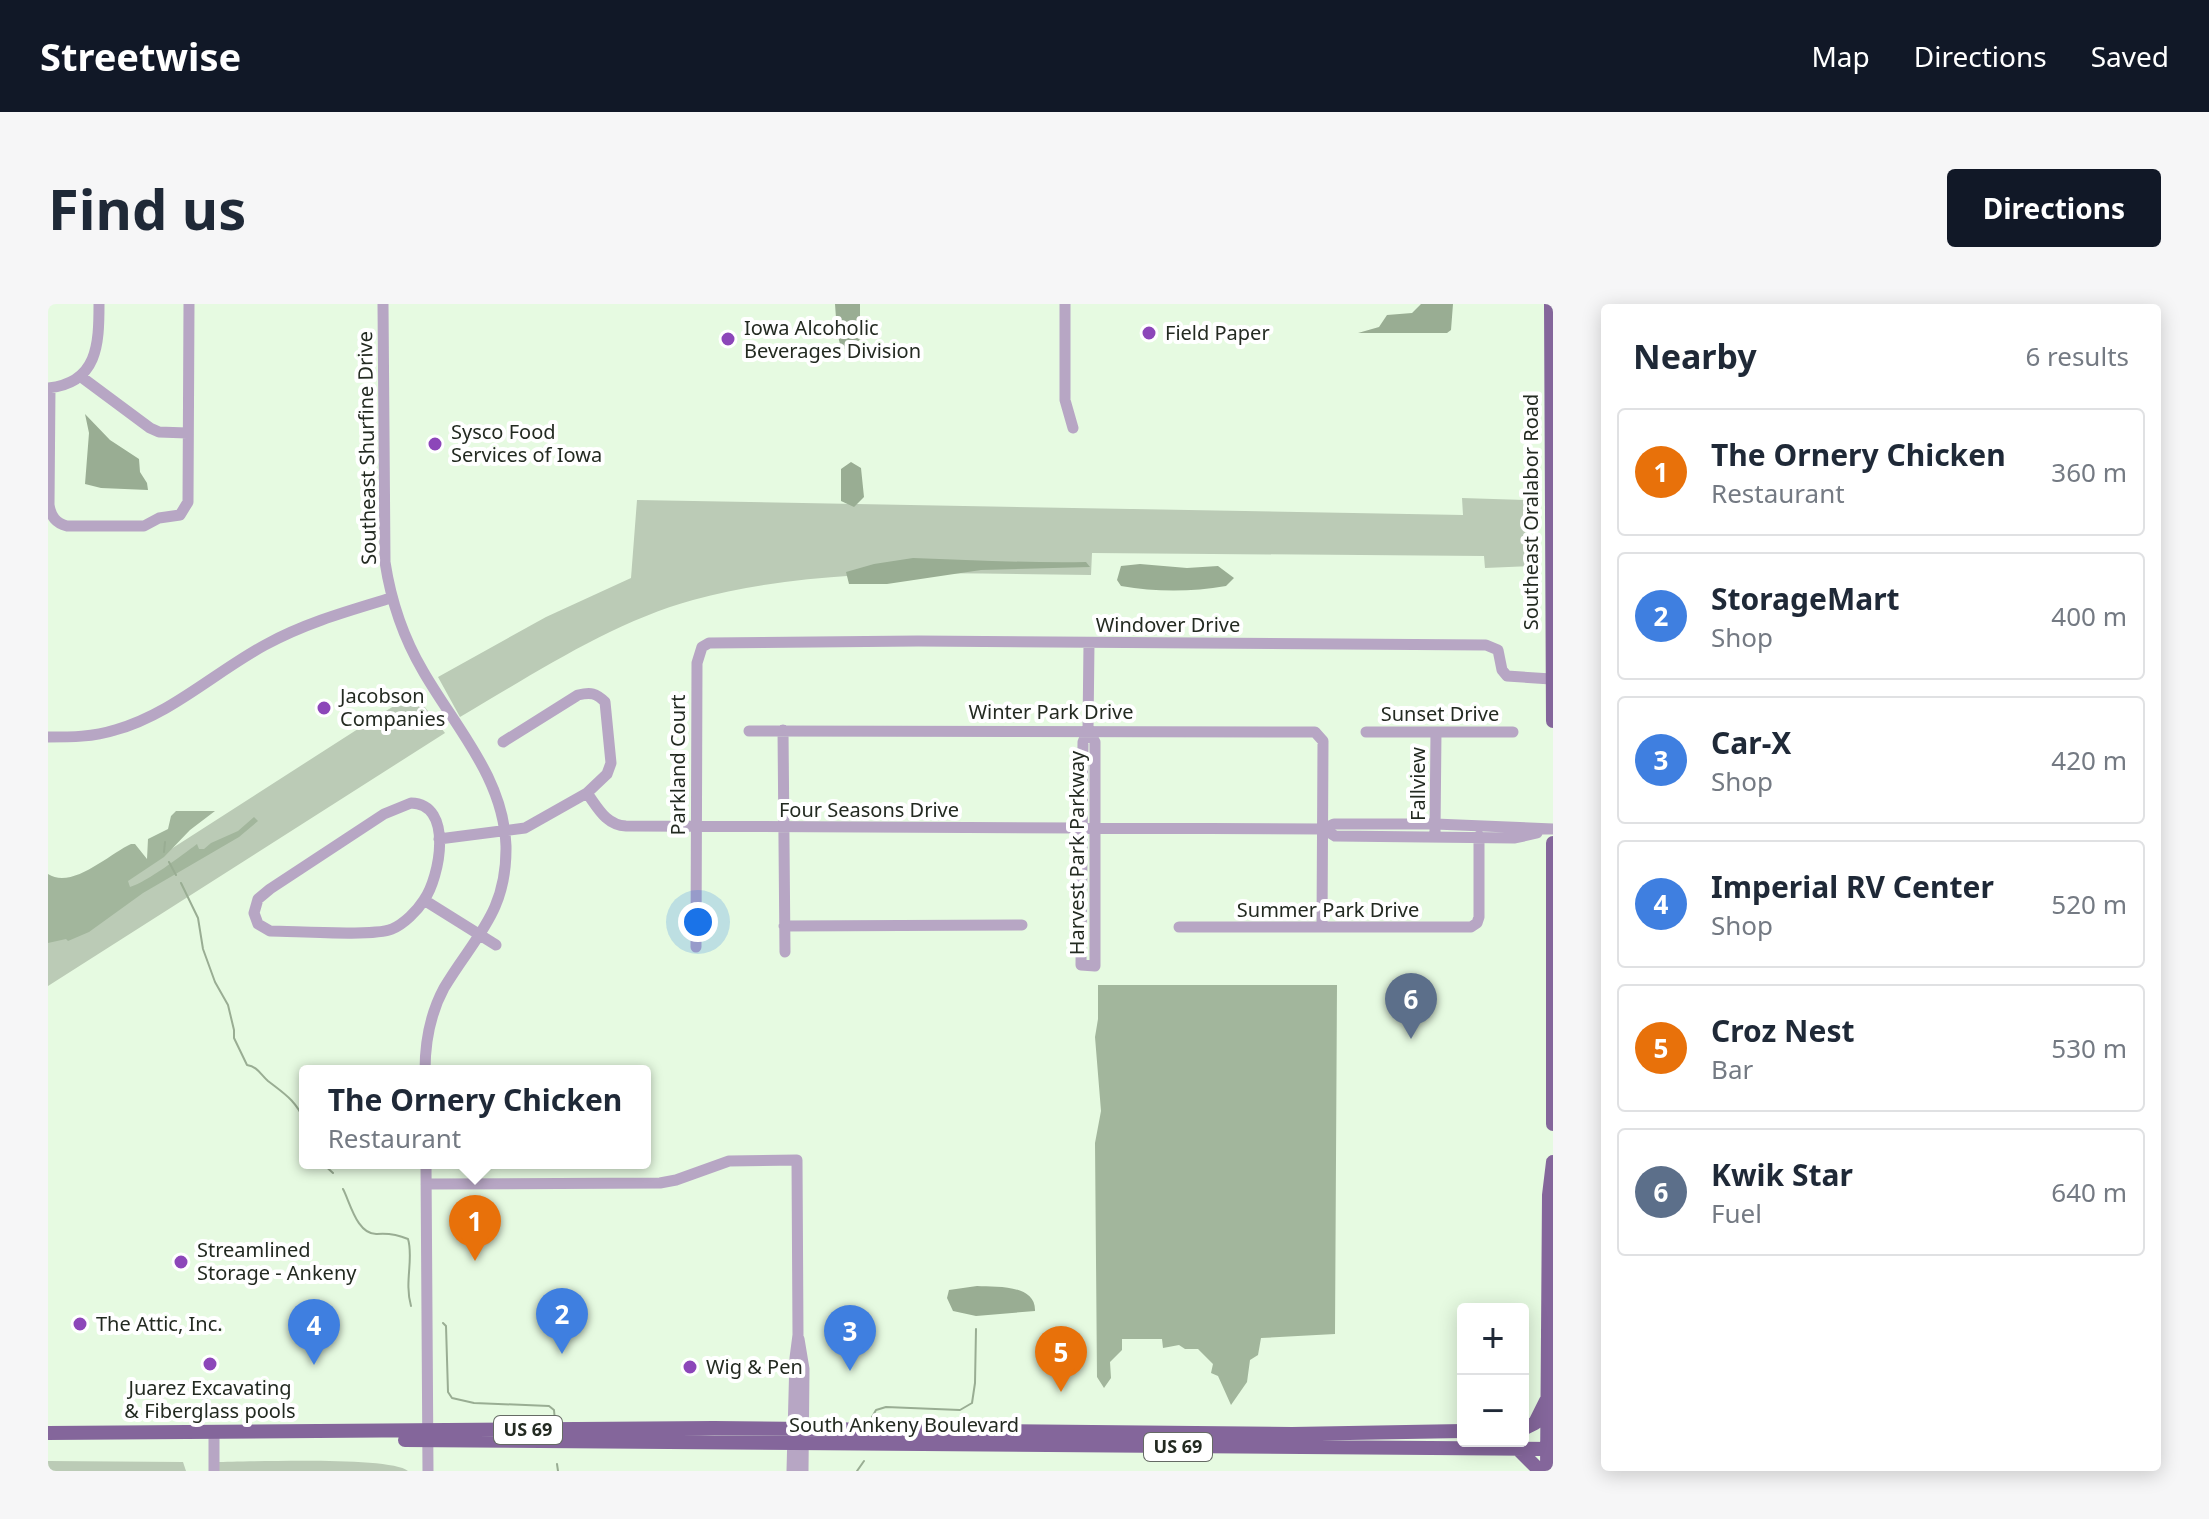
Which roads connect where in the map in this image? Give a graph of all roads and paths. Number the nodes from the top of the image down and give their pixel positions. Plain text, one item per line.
1 (99, 304) edge
2 (189, 304) edge
3 (383, 304) edge
4 (1065, 304) edge
5 (1551, 304) edge
6 (80, 376) junction
7 (49, 388) edge
8 (1073, 428) dead end
9 (187, 433) junction
10 (391, 598) junction
11 (764, 641) joint
12 (1089, 643) junction
13 (1551, 679) junction
14 (1553, 721) edge
15 (783, 730) junction
16 (1088, 730) junction
17 (749, 731) dead end
18 (1366, 732) dead end
19 (1436, 732) junction
20 (1513, 732) dead end
21 (48, 737) edge
22 (503, 742) dead end
23 (587, 793) junction
24 (695, 827) junction
25 (782, 828) junction
26 (1095, 828) junction
27 (1081, 829) junction
28 (1324, 829) junction
29 (1553, 829) edge
30 (1435, 830) junction
31 (505, 831) junction
32 (1479, 836) junction
33 (439, 839) junction
34 (1553, 843) edge
35 (424, 900) junction
36 (1022, 925) dead end
37 (784, 926) junction
38 (1179, 927) dead end
39 (1322, 927) junction
40 (481, 936) junction
41 (496, 945) dead end
42 (696, 947) dead end
43 (785, 952) dead end
44 (425, 1065) edge
45 (1553, 1124) edge
46 (1553, 1162) edge
47 (426, 1169) edge
48 (426, 1184) junction
49 (1548, 1393) junction
50 (1529, 1426) edge
51 (1457, 1431) edge
52 (1529, 1432) edge
53 (48, 1433) edge
54 (214, 1433) junction
55 (428, 1435) junction
56 (798, 1437) junction
57 (1113, 1439) junction
58 (1550, 1440) edge
59 (1518, 1449) junction
60 (214, 1471) edge
61 (428, 1471) edge
62 (792, 1471) edge
63 (803, 1471) edge
64 (1540, 1471) edge
65 (1547, 1471) edge

1 - 6 street
2 - 9 street
3 - 10 street, Southeast Shurfine Drive
4 - 8 street
5 - 13 main road, Southeast Oralabor Road
6 - 7 street
6 - 9 street
7 - 9 street
10 - 21 street
10 - 31 street, Southeast Shurfine Drive
11 - 12 street, Windover Drive
11 - 24 street, Parkland Court
12 - 13 street, Windover Drive
12 - 16 street, Harvest Park Parkway
13 - 14 main road, Southeast Oralabor Road
15 - 16 street, Winter Park Drive
15 - 17 street, Winter Park Drive
15 - 25 street
16 - 26 street, Harvest Park Parkway
16 - 27 street, Harvest Park Parkway
16 - 28 street, Winter Park Drive
18 - 19 street, Sunset Drive
19 - 20 street, Sunset Drive
19 - 30 street, Fallview
22 - 23 street
23 - 24 street, Four Seasons Drive
23 - 31 street
24 - 25 street, Four Seasons Drive
24 - 42 street, Parkland Court
25 - 27 street, Four Seasons Drive
25 - 37 street
26 - 27 street, Four Seasons Drive
26 - 27 street, Harvest Park Parkway
26 - 28 street, Four Seasons Drive
28 - 30 street, Four Seasons Drive
28 - 39 street
29 - 30 street, Four Seasons Drive
29 - 32 street, Four Seasons Drive
30 - 32 street, Four Seasons Drive
31 - 33 street
31 - 40 street, Southeast Shurfine Drive
32 - 39 street, Summer Park Drive
33 - 35 street
33 - 35 street
34 - 45 main road
35 - 40 street
36 - 37 street
37 - 43 street
38 - 39 street, Summer Park Drive
40 - 41 street
40 - 44 street, Southeast Shurfine Drive
46 - 49 main road
47 - 48 street
48 - 55 street
48 - 56 street
49 - 50 main road
49 - 58 main road
51 - 57 main road, South Ankeny Boulevard / US 69
52 - 58 main road
53 - 54 main road, South Ankeny Boulevard / US 69
54 - 55 main road, South Ankeny Boulevard / US 69
54 - 60 street
55 - 56 main road, South Ankeny Boulevard / US 69
55 - 61 street
56 - 57 main road, South Ankeny Boulevard / US 69
56 - 62 street
56 - 63 street
57 - 59 main road, South Ankeny Boulevard / US 69
58 - 59 main road, South Ankeny Boulevard / US 69
58 - 65 main road
59 - 64 main road

